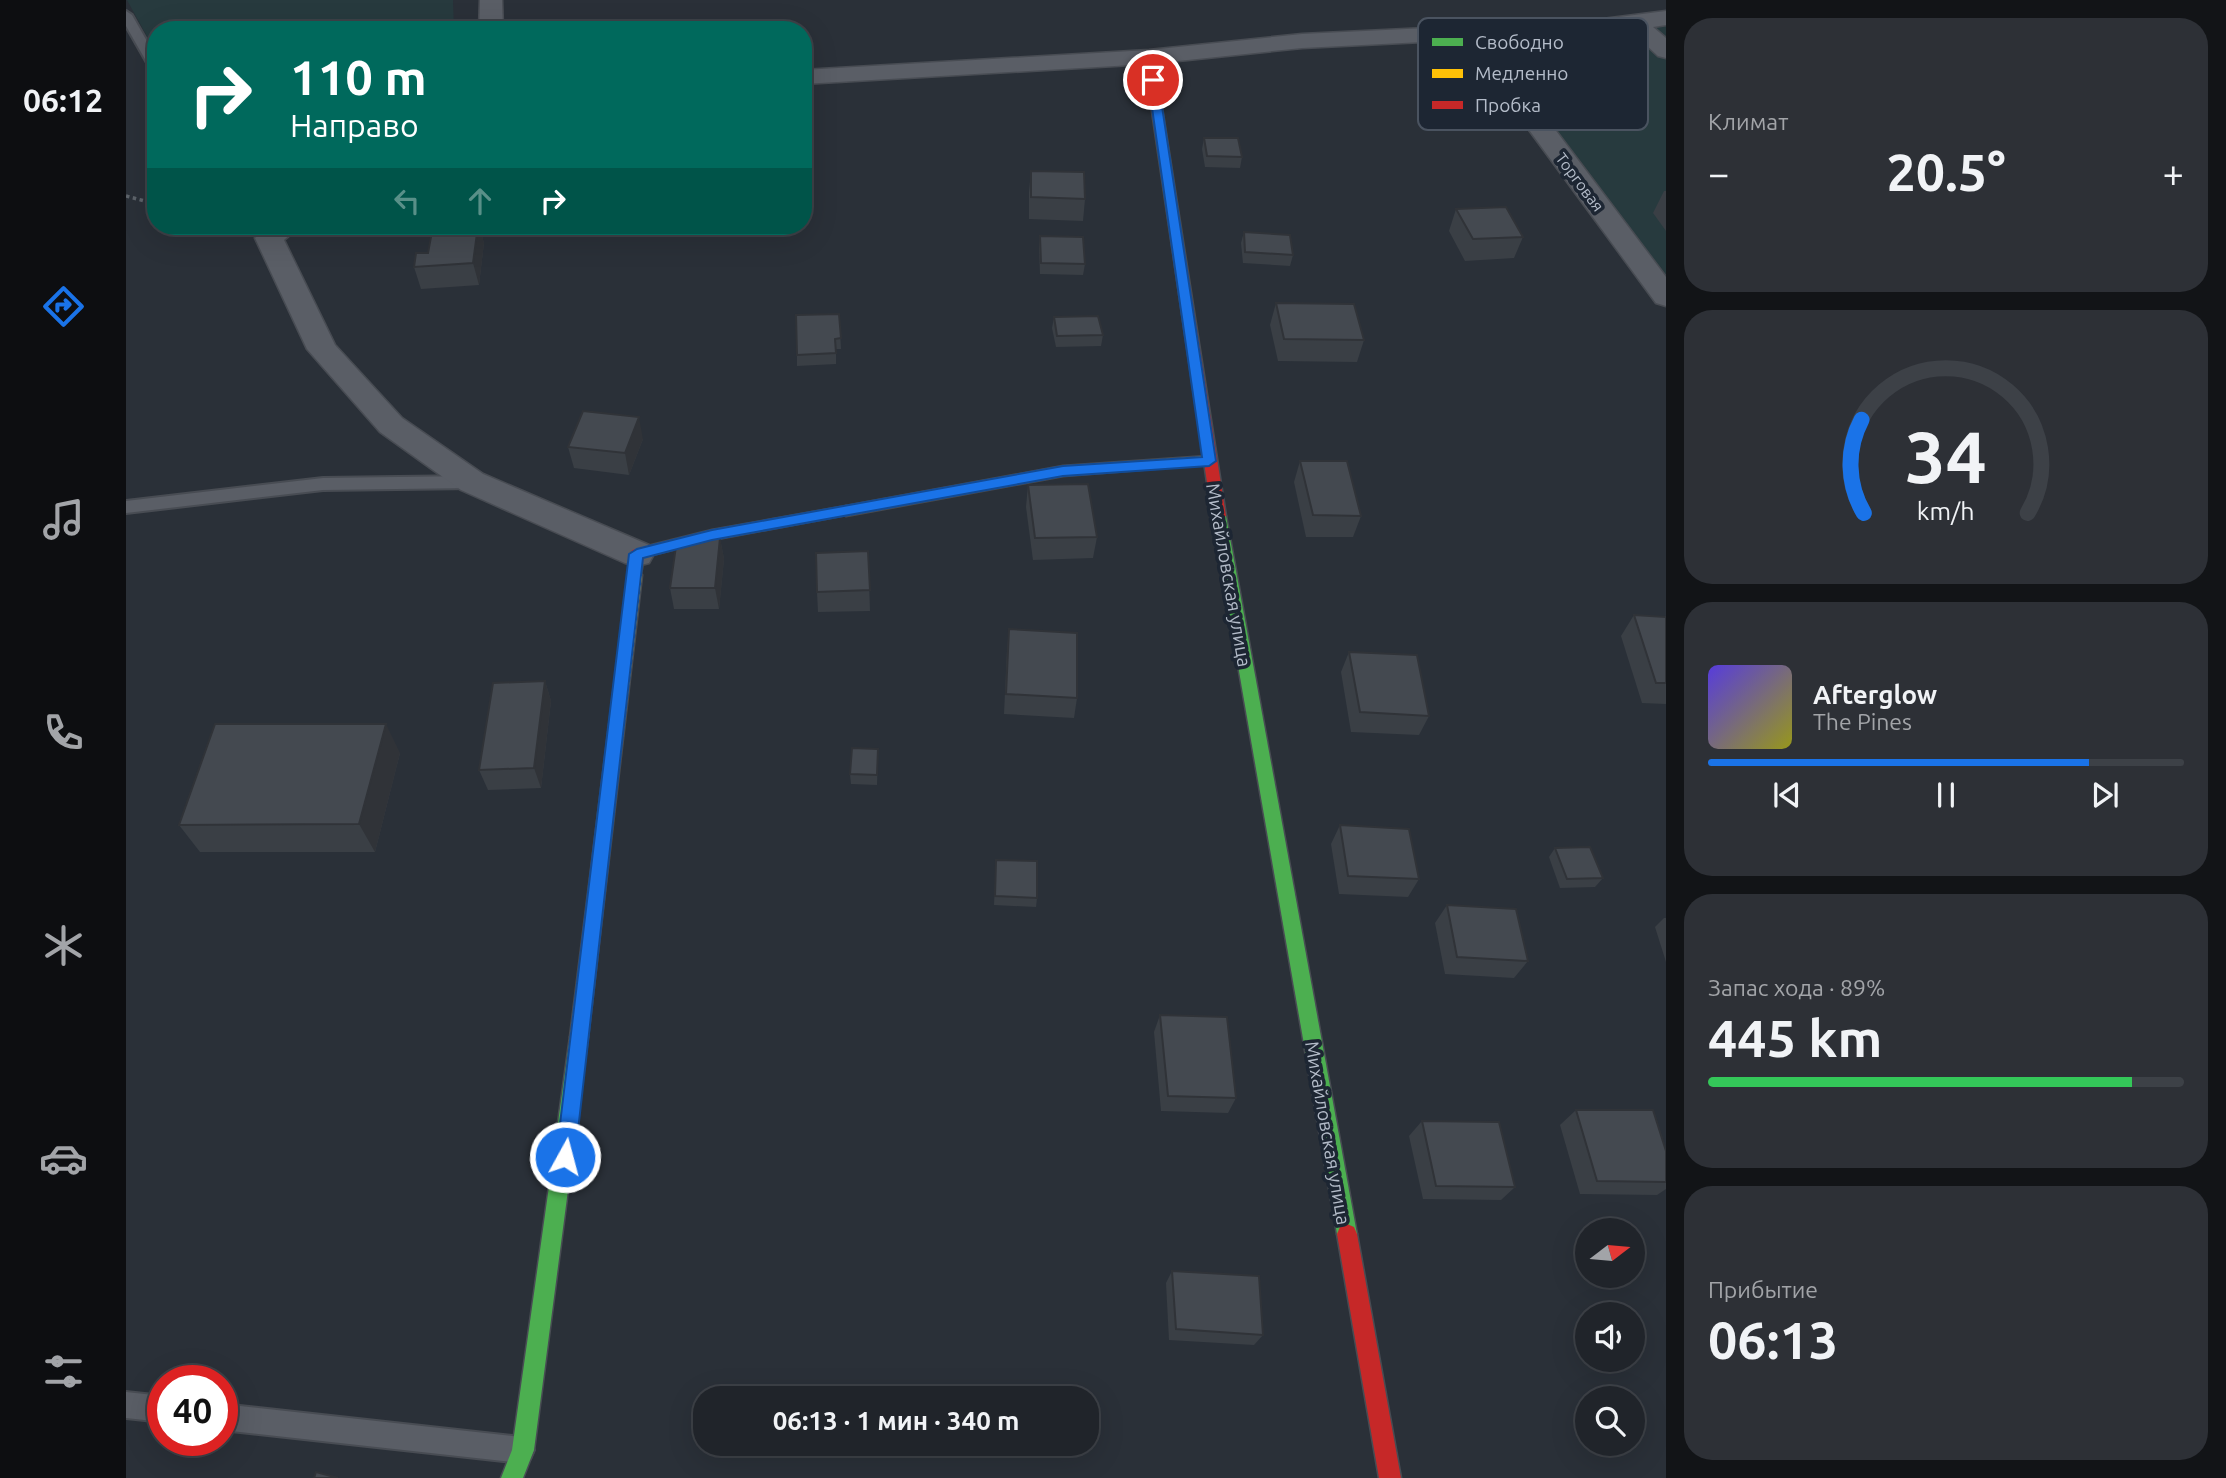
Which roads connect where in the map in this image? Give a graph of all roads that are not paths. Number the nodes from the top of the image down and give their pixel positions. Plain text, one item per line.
1 (491, 0) edge
2 (126, 15) edge
3 (1666, 18) edge
4 (1648, 20) edge
5 (491, 21) edge
6 (1418, 35) edge
7 (1648, 35) edge
8 (1666, 51) edge
9 (147, 52) edge
10 (1149, 57) junction
11 (812, 76) edge
12 (1542, 130) edge
13 (275, 235) edge
14 (1666, 297) edge
15 (1209, 461) junction
16 (472, 482) junction
17 (126, 507) edge
18 (637, 554) junction
19 (126, 1405) edge
20 (147, 1407) edge
21 (238, 1418) edge
22 (523, 1450) junction
23 (512, 1478) edge
24 (1390, 1478) edge

1 - 5 street
2 - 9 lane
3 - 4 street
6 - 10 street
7 - 8 street
10 - 11 street
10 - 15 street, Михайловская улица
12 - 14 street, Торговая
13 - 16 street
15 - 18 street
15 - 24 street, Михайловская улица
16 - 17 lane
16 - 18 street
18 - 22 street
19 - 20 lane
21 - 22 lane
22 - 23 street

